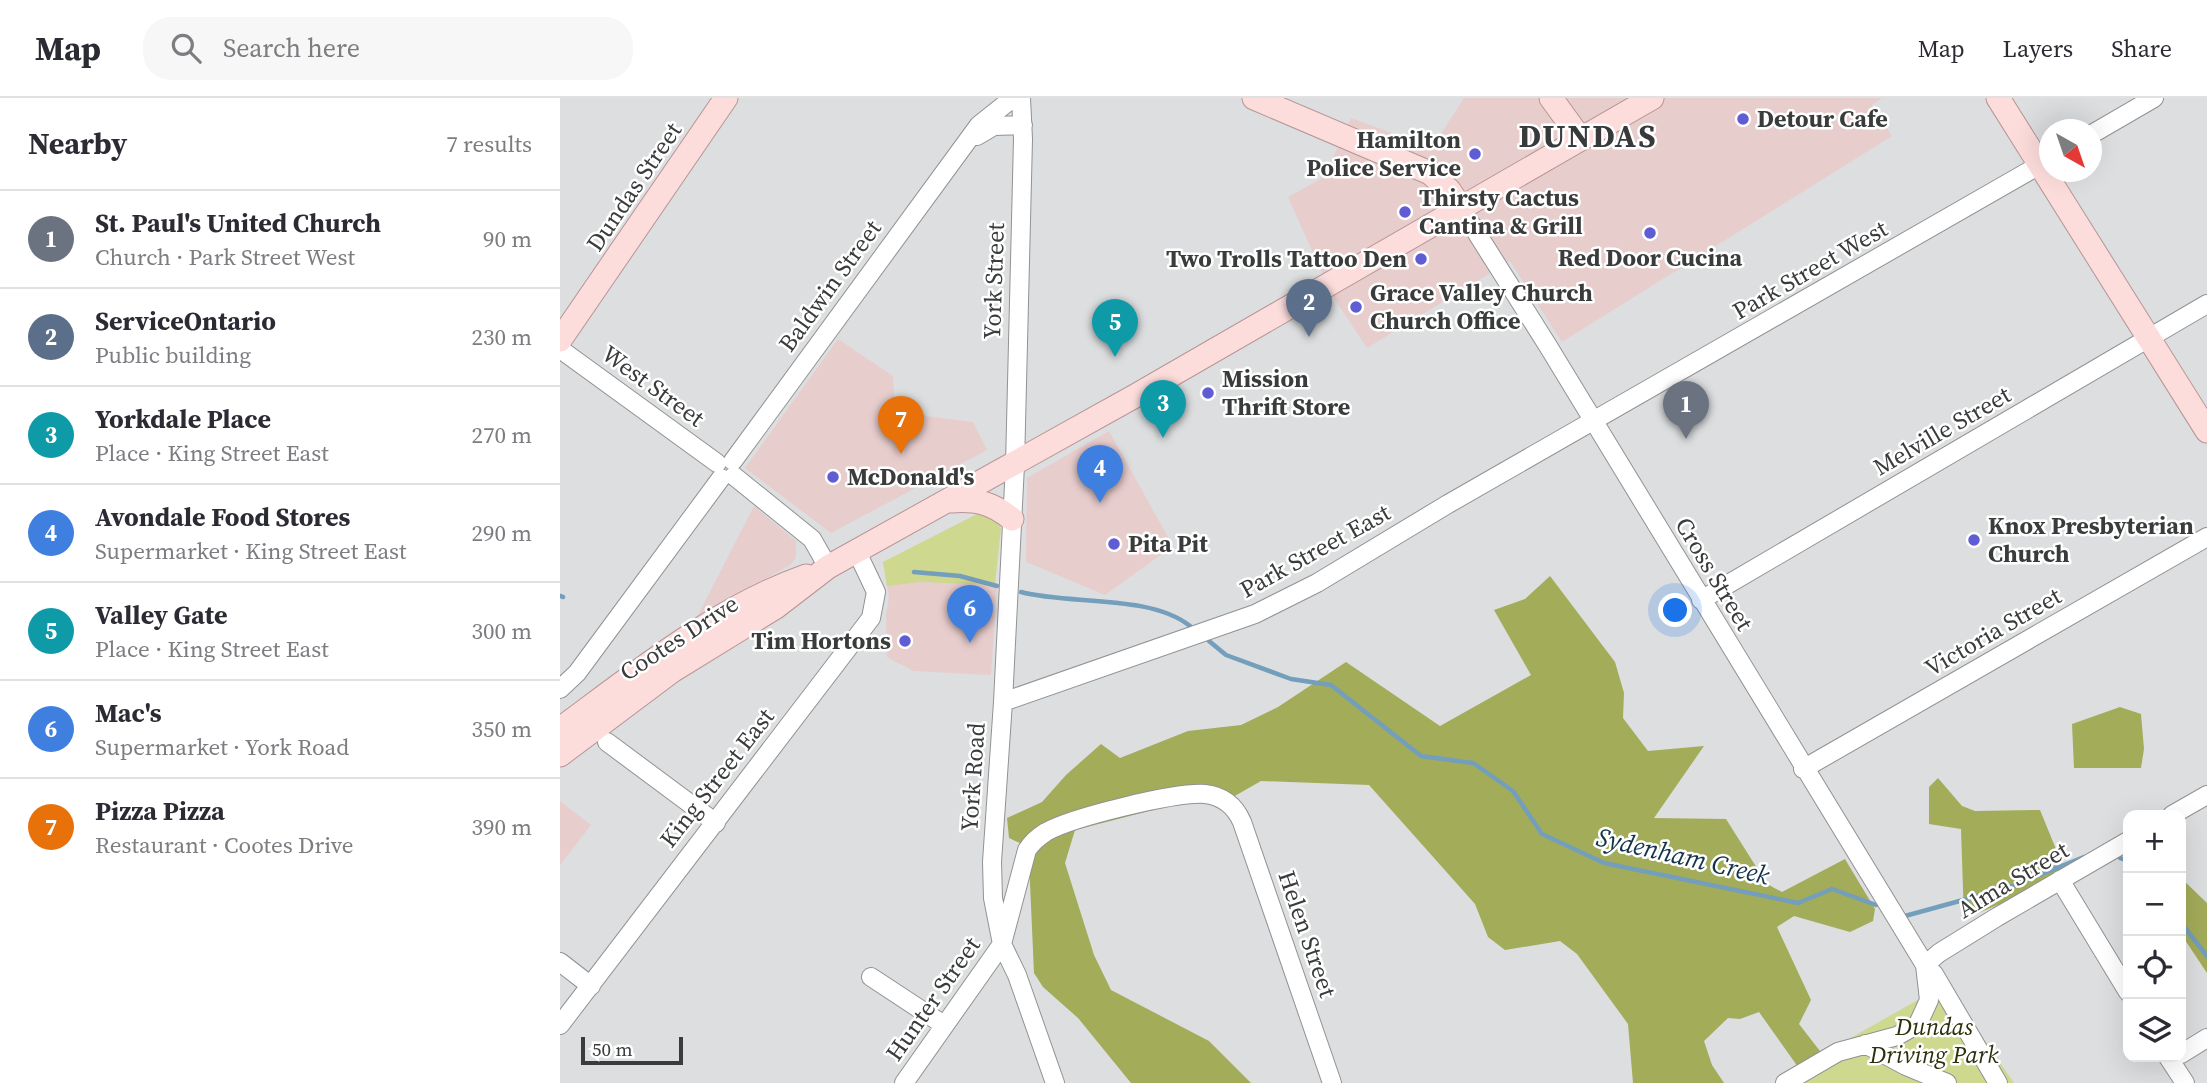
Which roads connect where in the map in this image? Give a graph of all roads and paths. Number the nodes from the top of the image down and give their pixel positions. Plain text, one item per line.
1 (726, 98) edge
2 (1013, 98) edge
3 (1021, 98) edge
4 (1254, 98) edge
5 (1551, 98) edge
6 (1652, 98) edge
7 (1998, 98) edge
8 (2154, 98) edge
9 (1023, 125) junction
10 (2102, 128) edge
11 (1580, 138) junction
12 (968, 141) junction
13 (2039, 154) edge
14 (2039, 165) edge
15 (2057, 182) edge
16 (1461, 208) junction
17 (2207, 304) edge
18 (2149, 337) junction
19 (560, 340) edge
20 (560, 349) edge
21 (1593, 421) junction
22 (2207, 431) edge
23 (1014, 465) junction
24 (726, 469) junction
25 (948, 501) junction
26 (1012, 519) junction
27 (2207, 537) edge
28 (857, 552) junction
29 (828, 567) junction
30 (1701, 600) junction
31 (560, 689) edge
32 (1003, 702) junction
33 (560, 730) edge
34 (607, 741) dead end
35 (560, 755) edge
36 (1803, 769) junction
37 (2207, 795) edge
38 (2181, 810) edge
39 (716, 823) junction
40 (2123, 844) edge
41 (2060, 880) junction
42 (1002, 944) junction
43 (560, 962) edge
44 (1925, 965) junction
45 (871, 976) dead end
46 (2123, 984) edge
47 (591, 986) junction
48 (560, 1025) edge
49 (944, 1025) junction
50 (2207, 1038) edge
51 (1865, 1044) junction
52 (2186, 1050) edge
53 (2175, 1062) edge
54 (904, 1083) edge
55 (1055, 1083) edge
56 (1332, 1083) edge
57 (1785, 1083) edge
58 (1947, 1083) edge
59 (1998, 1083) edge
60 (2185, 1083) edge

1 - 19 main road, Dundas Street
2 - 12 street, Baldwin Street
3 - 9 street, York Street
4 - 16 main road
5 - 11 main road
6 - 11 main road
7 - 13 main road
8 - 10 street
9 - 12 street
9 - 23 street, York Street
11 - 16 main road
12 - 24 street, Baldwin Street
14 - 21 street, Park Street West
15 - 18 main road
16 - 21 street, Cross Street
16 - 23 main road
17 - 18 street, Melville Street
18 - 22 main road
18 - 30 street, Melville Street
20 - 24 street, West Street
21 - 30 street, Cross Street
21 - 32 street, Park Street East
23 - 25 main road, Cootes Drive
23 - 26 street, York Road
24 - 29 street, West Street
24 - 31 street, Baldwin Street
25 - 26 main road
25 - 28 main road, Cootes Drive
26 - 32 street, York Road
27 - 36 street, Victoria Street
28 - 29 main road, Cootes Drive
28 - 39 street, King Street East
29 - 33 main road, Cootes Drive
29 - 35 main road, Cootes Drive
30 - 36 street, Cross Street
32 - 42 street, York Road
34 - 39 street
36 - 44 street, Cross Street
37 - 38 street
39 - 47 street, King Street East
40 - 41 street, Alma Street
41 - 44 street, Alma Street
41 - 46 street
42 - 49 street, Hunter Street
42 - 55 street, York Road
42 - 56 street, Helen Street
43 - 47 street
44 - 51 street
44 - 59 street, Cross Street
45 - 49 street
47 - 48 street, King Street East
49 - 54 street, Hunter Street
50 - 52 street
51 - 57 street
51 - 58 street
53 - 60 street

